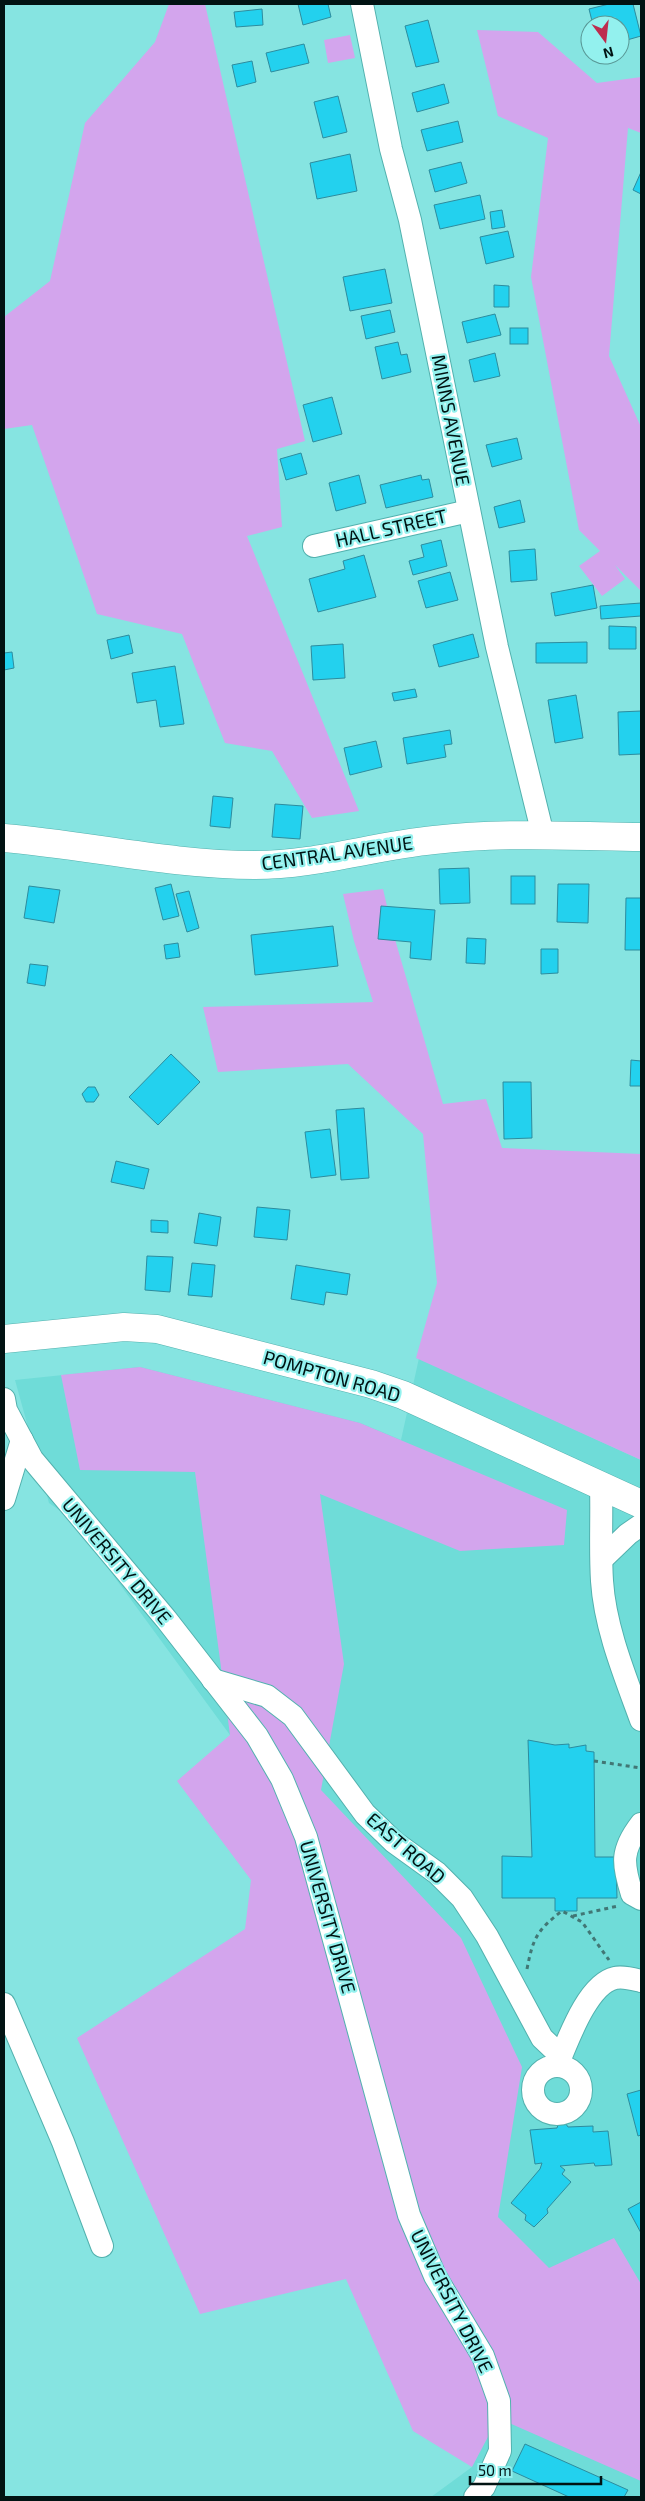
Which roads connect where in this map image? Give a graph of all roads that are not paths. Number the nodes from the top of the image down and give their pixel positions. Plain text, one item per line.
1 (362, 4) edge
2 (469, 511) junction
3 (314, 546) dead end
4 (543, 835) junction
5 (641, 837) edge
6 (4, 838) edge
7 (4, 1339) edge
8 (4, 1399) edge
9 (22, 1440) junction
10 (601, 1485) junction
11 (4, 1499) edge
12 (641, 1504) edge
13 (641, 1525) edge
14 (603, 1558) junction
15 (213, 1680) junction
16 (641, 1720) edge
17 (641, 1824) edge
18 (640, 1898) edge
19 (631, 1979) edge
20 (4, 2004) edge
21 (102, 2246) dead end
22 (475, 2497) edge

1 - 2 street, MINNS AVENUE
2 - 3 street, HALL STREET
2 - 4 street, MINNS AVENUE
4 - 5 main road, CENTRAL AVENUE
4 - 6 main road, CENTRAL AVENUE
7 - 10 main road, POMPTON ROAD
8 - 9 street, UNIVERSITY DRIVE
9 - 11 street
9 - 15 street, UNIVERSITY DRIVE
10 - 12 main road, POMPTON ROAD
10 - 14 street
13 - 14 street
14 - 16 street
15 - 19 street, EAST ROAD
15 - 22 street, UNIVERSITY DRIVE
17 - 18 street
20 - 21 street

